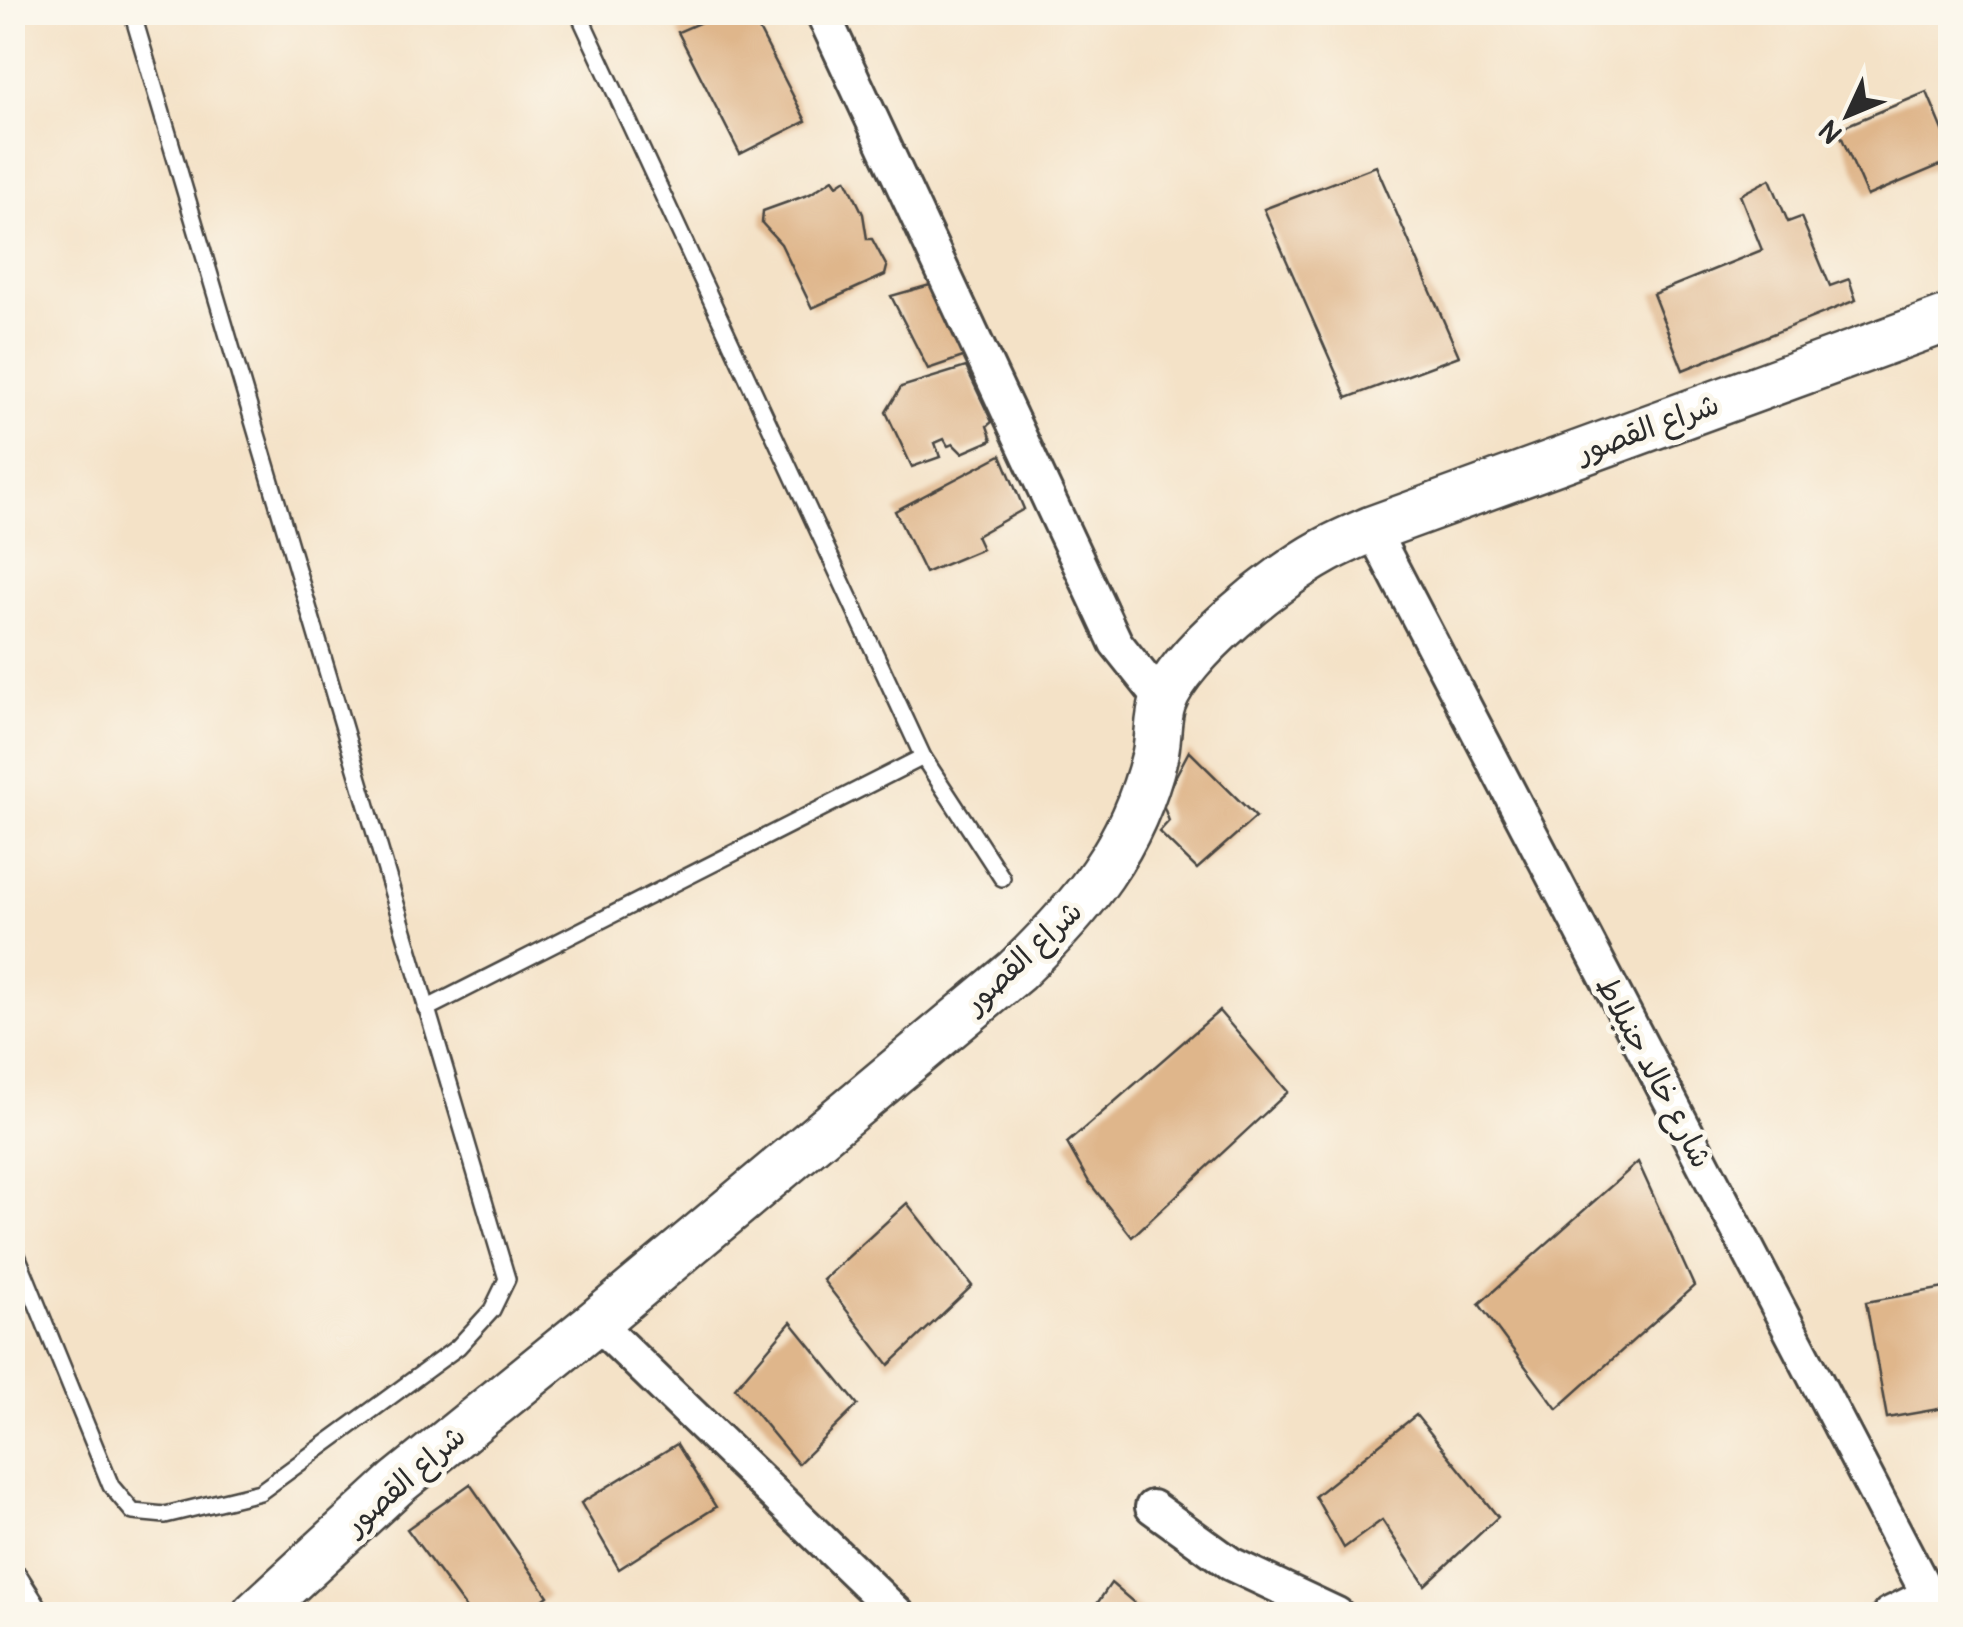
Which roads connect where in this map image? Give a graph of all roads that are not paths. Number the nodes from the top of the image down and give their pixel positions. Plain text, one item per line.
1 (132, 12) edge
2 (578, 12) edge
3 (822, 12) edge
4 (1950, 318) edge
5 (1372, 529) junction
6 (1163, 702) junction
7 (923, 757) junction
8 (1002, 878) dead end
9 (426, 1009) junction
10 (12, 1243) edge
11 (596, 1322) junction
12 (1152, 1507) dead end
13 (12, 1582) edge
14 (1933, 1605) edge
15 (33, 1614) edge
16 (254, 1614) edge
17 (898, 1614) edge
18 (1337, 1614) edge
19 (1889, 1614) edge

1 - 9 lane
2 - 7 lane
3 - 6 street
4 - 5 street, شراع القصور
5 - 6 street, شراع القصور
5 - 14 street, شارع خالد جنبلاط
6 - 11 street, شراع القصور
7 - 8 lane
7 - 9 lane
9 - 10 lane
11 - 16 street, شراع القصور
11 - 17 street
12 - 18 street
13 - 15 street
14 - 19 street

